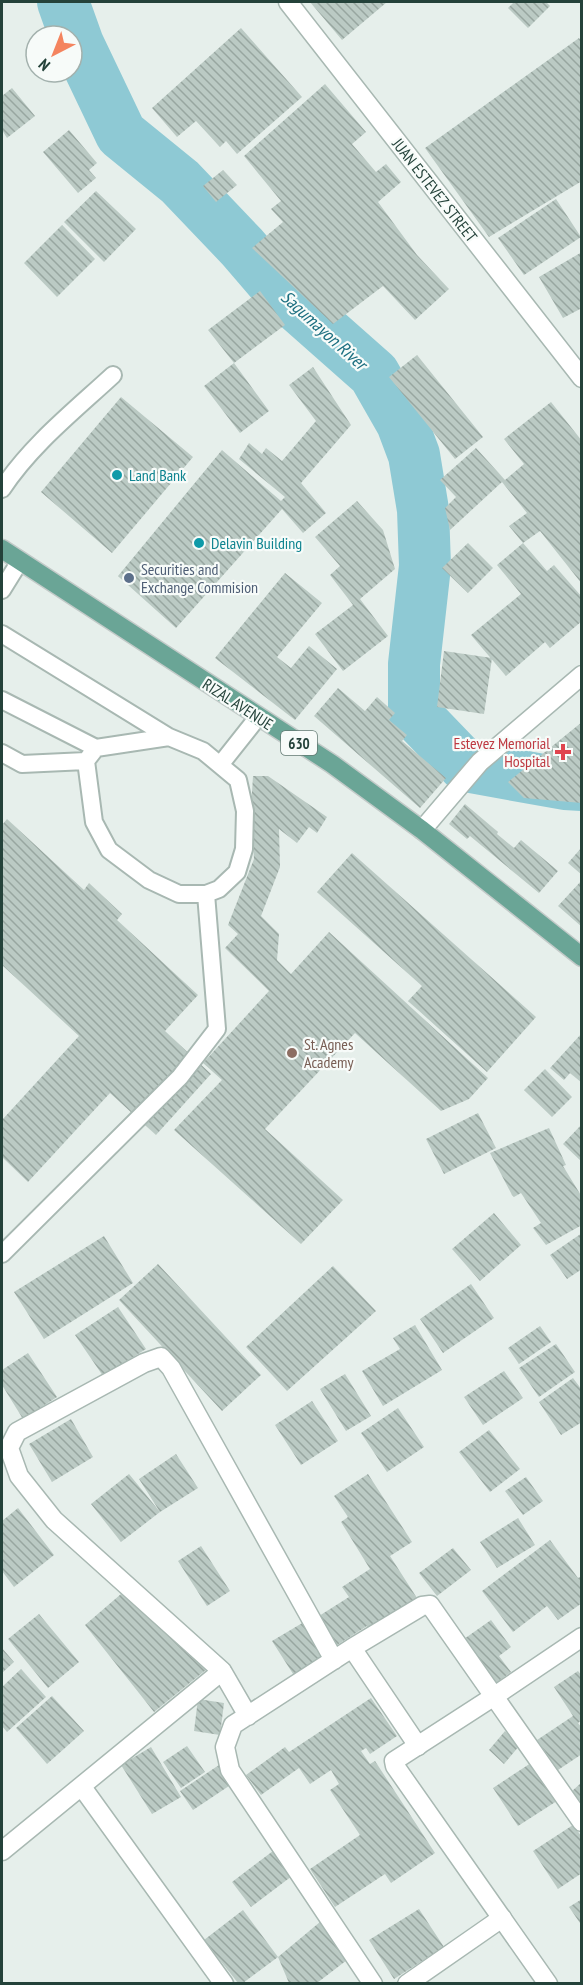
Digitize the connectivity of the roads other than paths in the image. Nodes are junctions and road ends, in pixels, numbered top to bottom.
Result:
1 (288, 2) edge
2 (113, 375) dead end
3 (582, 378) edge
4 (2, 489) edge
5 (2, 549) edge
6 (20, 561) junction
7 (2, 590) edge
8 (2, 634) edge
9 (582, 675) edge
10 (2, 700) edge
11 (258, 717) junction
12 (169, 737) junction
13 (2, 753) edge
14 (91, 754) junction
15 (220, 765) junction
16 (422, 830) junction
17 (206, 894) junction
18 (582, 957) edge
19 (2, 1254) edge
20 (582, 1637) edge
21 (352, 1648) junction
22 (333, 1660) junction
23 (222, 1671) junction
24 (493, 1697) junction
25 (248, 1716) junction
26 (418, 1746) junction
27 (82, 1787) junction
28 (582, 1822) edge
29 (2, 1851) edge
30 (502, 1918) junction
31 (224, 1983) edge
32 (373, 1983) edge
33 (407, 1983) edge
34 (548, 1983) edge

1 - 3 street, JUAN ESTEVEZ STREET
2 - 4 lane
5 - 6 main road, RIZAL AVENUE / 630
6 - 7 lane
6 - 11 main road, RIZAL AVENUE / 630
8 - 12 lane
9 - 16 street
10 - 14 lane
11 - 15 lane
11 - 16 main road, RIZAL AVENUE / 630
12 - 14 lane
12 - 15 lane
13 - 14 lane
14 - 17 lane
15 - 17 lane
16 - 18 main road, RIZAL AVENUE / 630
17 - 19 lane
20 - 24 street
21 - 22 street
21 - 24 street
21 - 26 street
22 - 23 street
22 - 25 street
23 - 25 street
23 - 27 street
24 - 26 street
24 - 28 street
25 - 32 street
26 - 30 street
27 - 29 street
27 - 31 street
30 - 33 street
30 - 34 street

